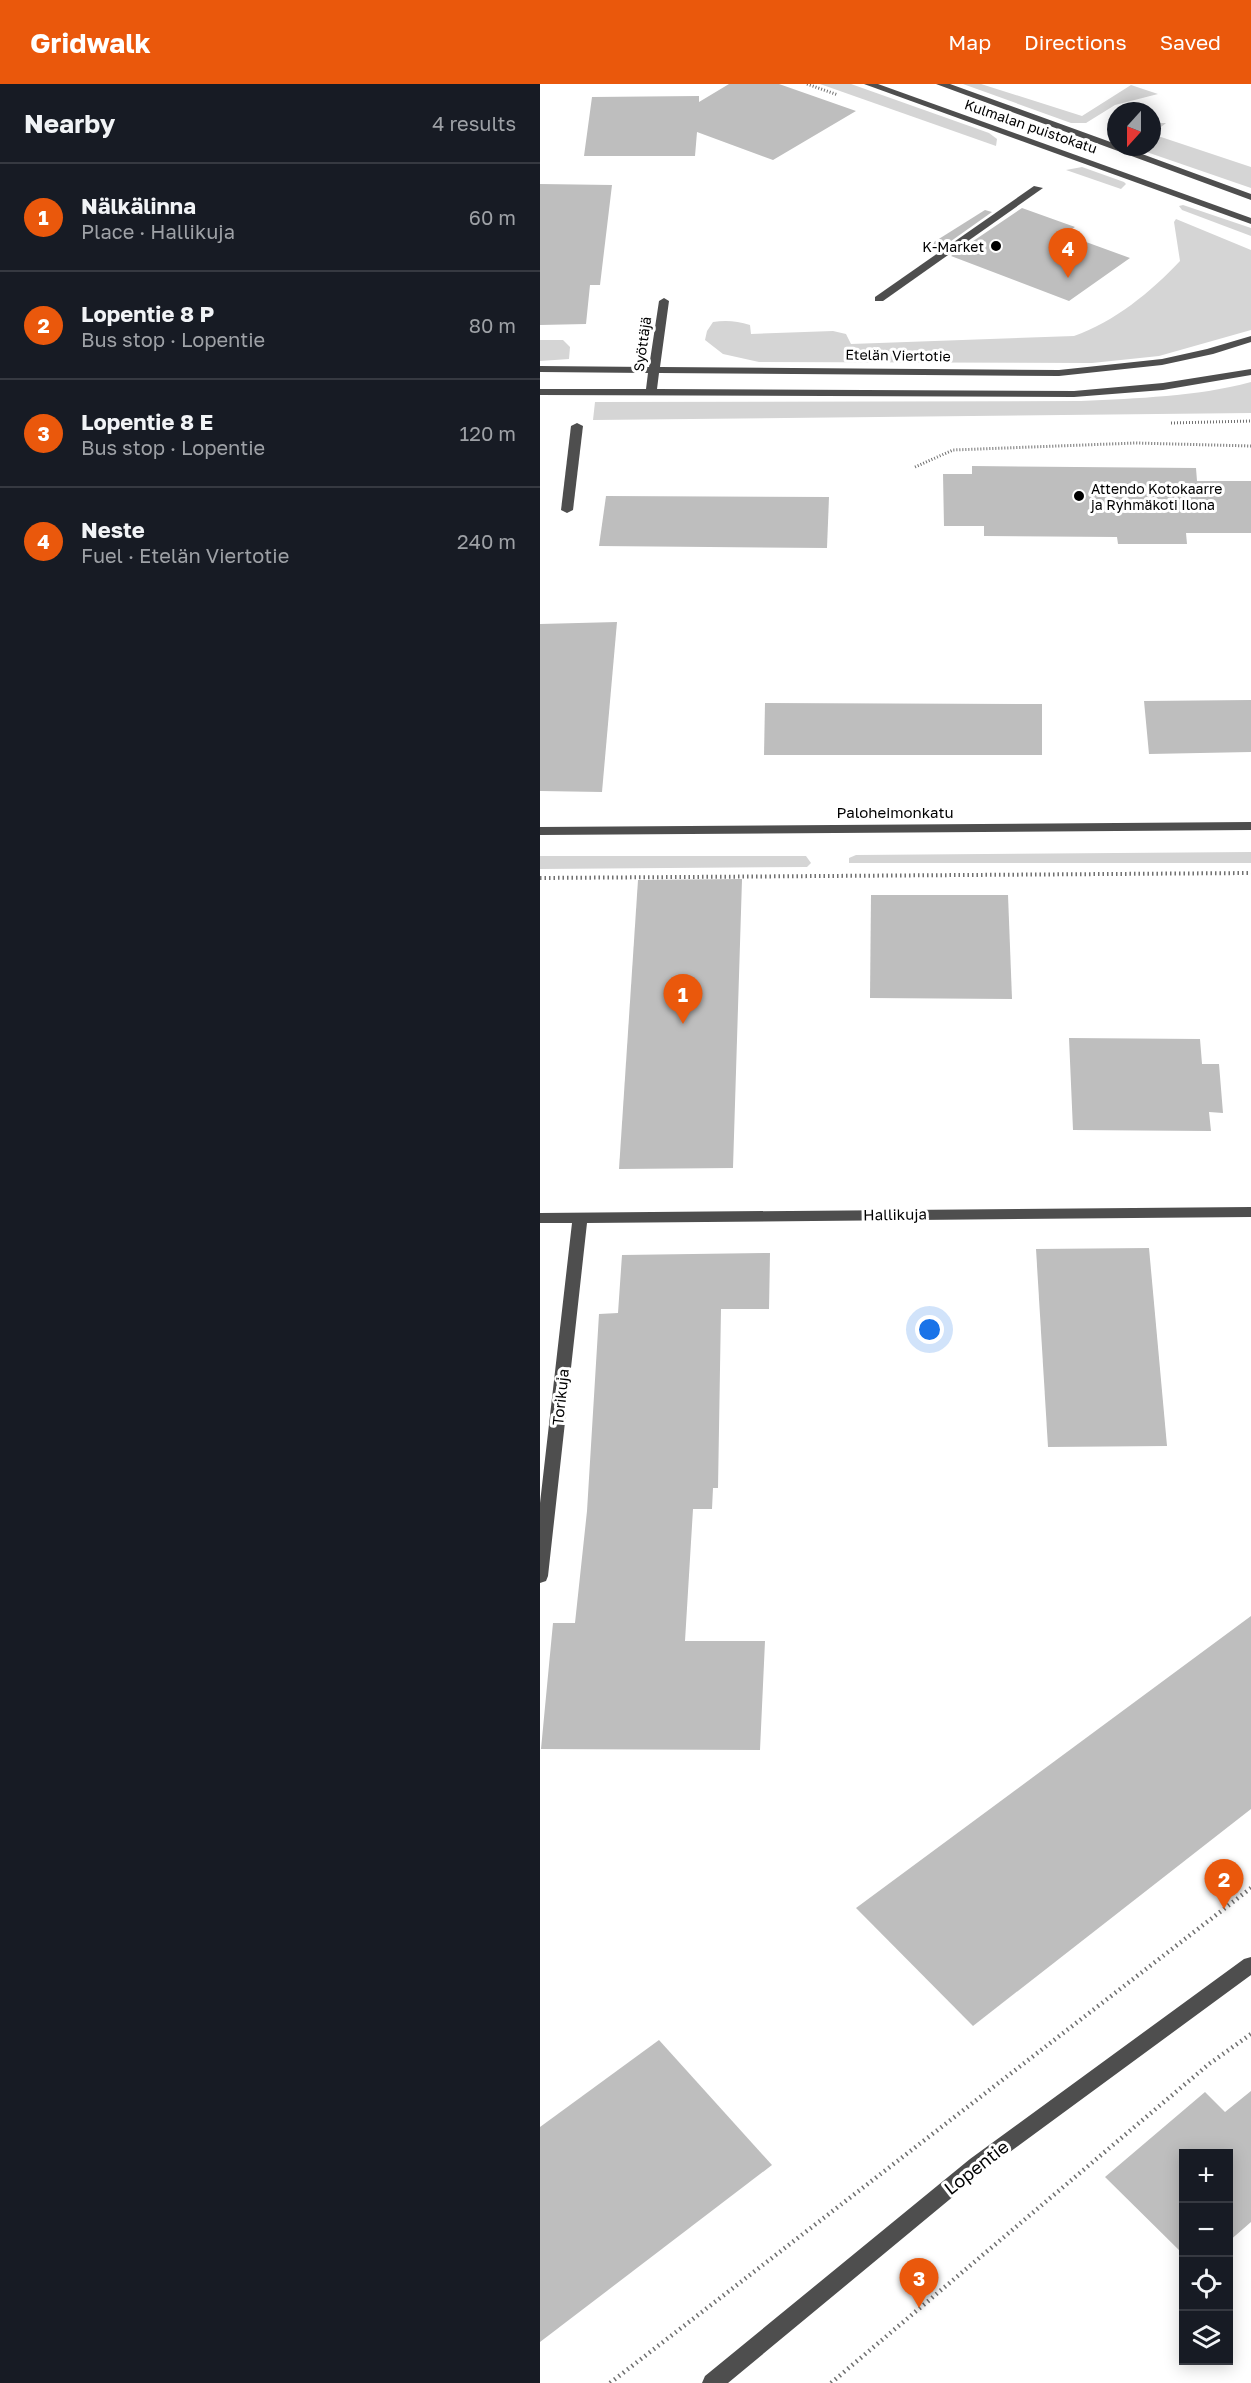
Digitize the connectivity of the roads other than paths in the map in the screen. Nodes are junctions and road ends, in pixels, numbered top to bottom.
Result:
1 (869, 84) edge
2 (941, 84) edge
3 (1038, 188) dead end
4 (1251, 197) edge
5 (1251, 221) edge
6 (879, 299) dead end
7 (664, 301) dead end
8 (1251, 339) edge
9 (654, 368) junction
10 (540, 369) edge
11 (1251, 372) edge
12 (540, 392) edge
13 (651, 392) junction
14 (577, 426) dead end
15 (567, 510) dead end
16 (1251, 826) edge
17 (540, 831) edge
18 (1251, 1212) edge
19 (540, 1218) edge
20 (580, 1218) junction
21 (540, 1576) edge
22 (1251, 1965) edge
23 (712, 2383) edge

1 - 5 street, Kulmalan puistokatu
2 - 4 street, Kulmalan puistokatu
3 - 6 street
7 - 9 street, Syöttäjä
8 - 9 street, Etelän Viertotie
9 - 10 street, Etelän Viertotie
9 - 13 street, Syöttäjä
11 - 13 street
12 - 13 street
14 - 15 street
16 - 17 street, Paloheimonkatu
18 - 20 street, Hallikuja
19 - 20 street, Hallikuja
20 - 21 street, Torikuja
22 - 23 street, Lopentie

